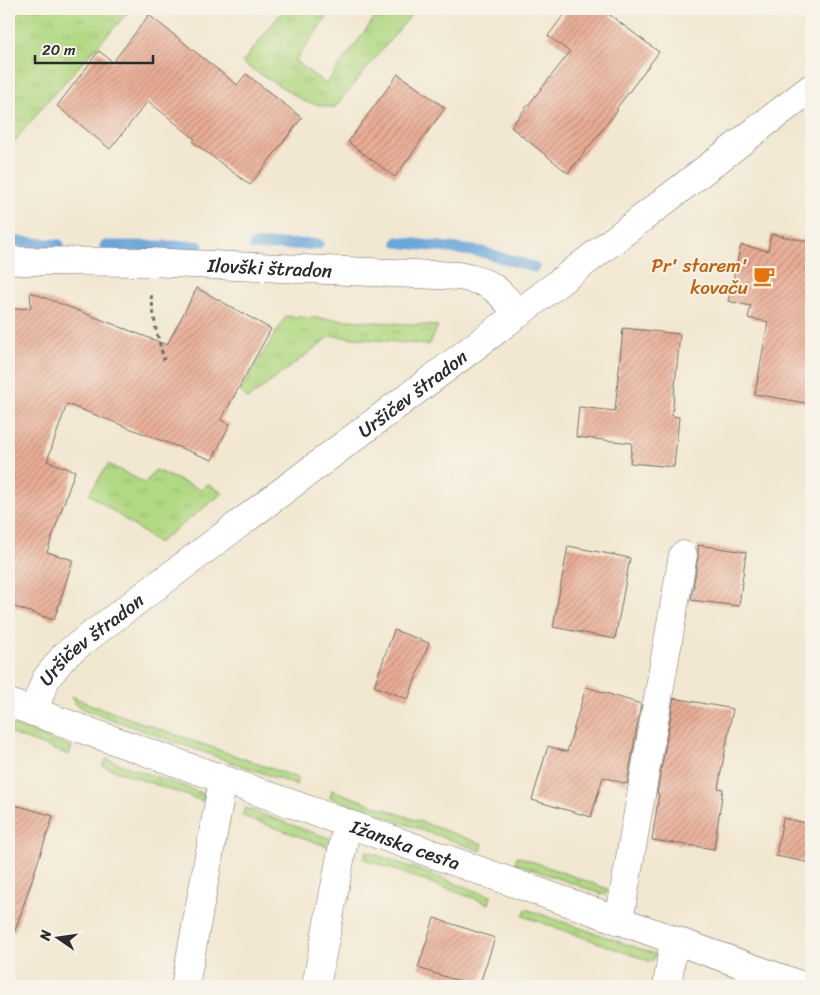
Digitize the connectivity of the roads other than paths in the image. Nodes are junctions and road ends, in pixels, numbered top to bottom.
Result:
1 (811, 88) edge
2 (9, 260) edge
3 (518, 314) junction
4 (682, 555) dead end
5 (21, 708) edge
6 (223, 780) junction
7 (348, 824) junction
8 (619, 921) junction
9 (674, 940) junction
10 (184, 986) edge
11 (316, 986) edge
12 (667, 986) edge
13 (803, 986) edge

1 - 3 street, Uršičev štradon
2 - 3 street, Ilovški štradon
3 - 5 street, Uršičev štradon
4 - 8 street
5 - 6 street, Ižanska cesta
6 - 7 street, Ižanska cesta
6 - 10 street
7 - 8 street, Ižanska cesta
7 - 11 street
8 - 9 street, Ižanska cesta
9 - 12 street
9 - 13 street, Ižanska cesta

